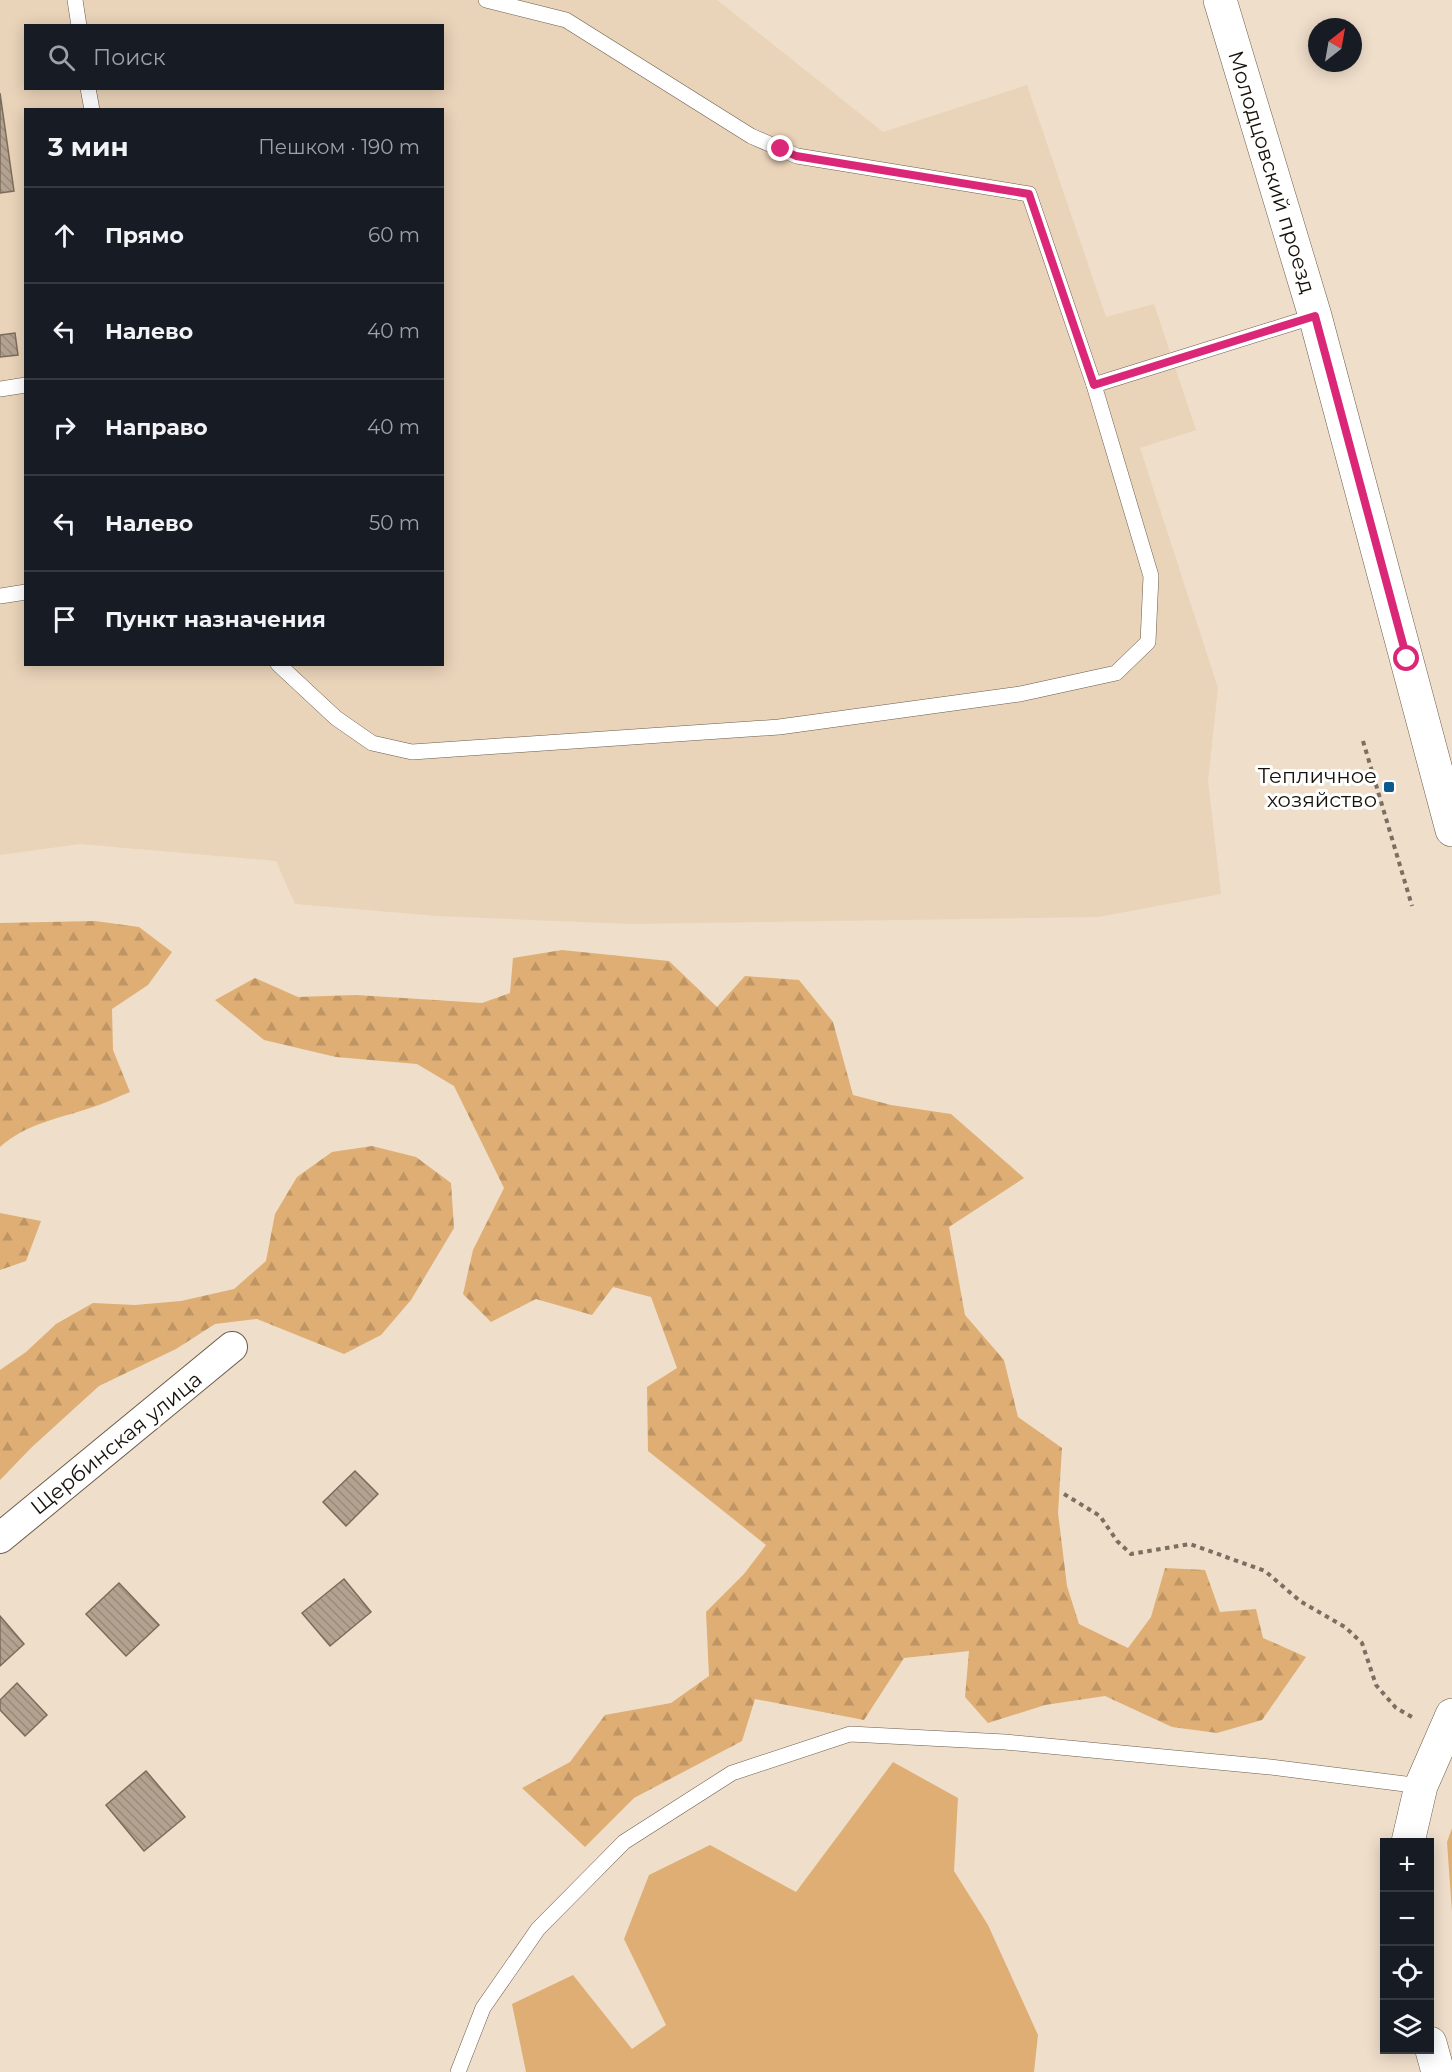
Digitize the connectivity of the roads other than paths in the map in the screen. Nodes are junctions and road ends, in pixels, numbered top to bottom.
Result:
1 (75, 0) edge
2 (486, 0) edge
3 (1220, 0) edge
4 (79, 24) edge
5 (88, 90) edge
6 (92, 108) edge
7 (1315, 316) junction
8 (24, 385) edge
9 (1094, 385) junction
10 (0, 389) edge
11 (24, 592) edge
12 (0, 596) edge
13 (280, 666) edge
14 (1452, 830) edge
15 (232, 1347) dead end
16 (0, 1538) edge
17 (1452, 1715) edge
18 (1422, 1786) junction
19 (1409, 1838) edge
20 (1433, 2054) edge
21 (458, 2072) edge
22 (1438, 2072) edge

1 - 4 lane
2 - 9 lane
3 - 7 street, Молодцовский проезд
5 - 6 lane
7 - 9 lane
7 - 14 street, Молодцовский проезд
8 - 10 lane
9 - 13 lane
11 - 12 lane
15 - 16 street, Щербинская улица
17 - 18 street
18 - 19 street
18 - 21 lane
20 - 22 street

